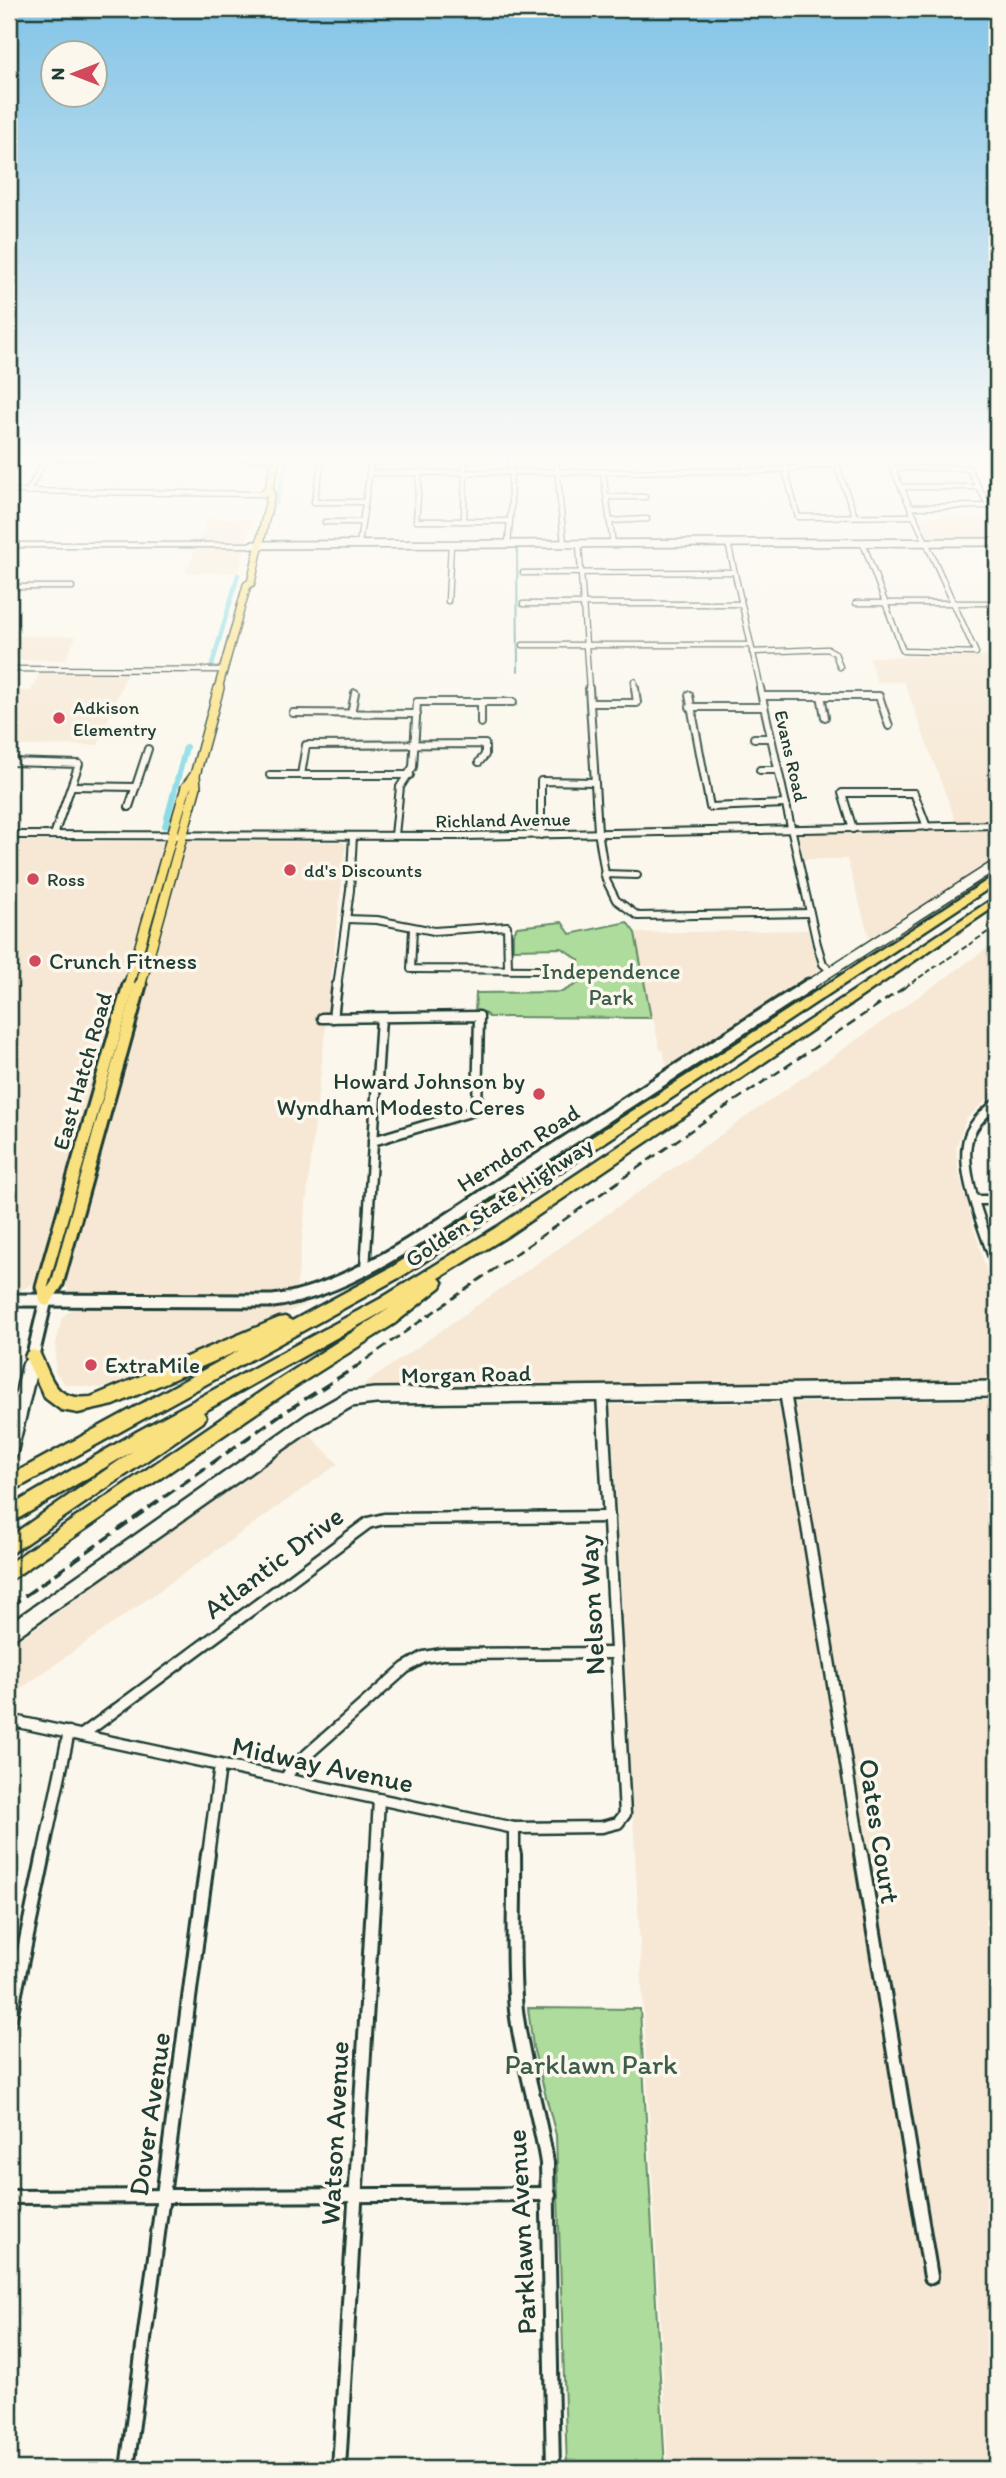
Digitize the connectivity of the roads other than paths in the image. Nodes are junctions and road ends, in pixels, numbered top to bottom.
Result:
1 (248, 572) edge
2 (450, 572) edge
3 (734, 572) joint
4 (874, 572) edge
5 (940, 572) edge
6 (523, 573) dead end
7 (581, 573) junction
8 (9, 587) edge
9 (72, 587) dead end
10 (448, 601) dead end
11 (856, 603) dead end
12 (885, 603) junction
13 (954, 603) junction
14 (997, 603) edge
15 (523, 604) dead end
16 (583, 604) junction
17 (741, 604) junction
18 (523, 645) dead end
19 (587, 645) junction
20 (751, 649) junction
21 (841, 667) dead end
22 (9, 669) edge
23 (224, 670) junction
24 (634, 681) dead end
25 (355, 693) dead end
26 (689, 695) dead end
27 (762, 695) junction
28 (821, 695) junction
29 (481, 702) junction
30 (513, 702) dead end
31 (590, 703) junction
32 (690, 707) junction
33 (764, 707) junction
34 (293, 713) dead end
35 (351, 714) junction
36 (416, 714) junction
37 (825, 717) dead end
38 (481, 723) dead end
39 (889, 726) dead end
40 (754, 738) dead end
41 (771, 738) junction
42 (415, 744) junction
43 (148, 749) dead end
44 (479, 762) dead end
45 (10, 764) edge
46 (760, 770) dead end
47 (778, 770) junction
48 (270, 775) dead end
49 (301, 775) junction
50 (410, 775) junction
51 (595, 782) junction
52 (72, 786) junction
53 (136, 787) junction
54 (786, 804) junction
55 (129, 807) dead end
56 (997, 825) edge
57 (927, 827) junction
58 (853, 829) junction
59 (792, 830) junction
60 (9, 835) edge
61 (54, 835) junction
62 (177, 835) junction
63 (395, 835) junction
64 (541, 835) junction
65 (600, 835) junction
66 (353, 836) junction
67 (997, 863) edge
68 (604, 874) junction
69 (637, 874) dead end
70 (997, 878) edge
71 (997, 900) edge
72 (810, 913) junction
73 (346, 919) junction
74 (413, 929) junction
75 (508, 970) junction
76 (538, 970) dead end
77 (831, 971) junction
78 (322, 1017) dead end
79 (333, 1018) junction
80 (381, 1018) junction
81 (997, 1103) edge
82 (373, 1141) junction
83 (977, 1200) junction
84 (997, 1200) edge
85 (503, 1231) junction
86 (997, 1268) edge
87 (365, 1269) junction
88 (356, 1295) junction
89 (9, 1300) edge
90 (46, 1300) junction
91 (300, 1350) junction
92 (33, 1356) junction
93 (997, 1389) edge
94 (785, 1391) junction
95 (602, 1394) junction
96 (9, 1453) edge
97 (12, 1482) edge
98 (9, 1516) edge
99 (609, 1517) junction
100 (9, 1547) edge
101 (9, 1573) edge
102 (9, 1633) edge
103 (616, 1653) junction
104 (9, 1720) edge
105 (69, 1732) junction
106 (82, 1735) junction
107 (220, 1766) junction
108 (285, 1779) junction
109 (379, 1799) junction
110 (625, 1814) joint
111 (514, 1828) junction
112 (9, 2022) edge
113 (549, 2194) junction
114 (355, 2195) junction
115 (163, 2196) junction
116 (9, 2197) edge
117 (931, 2277) dead end
118 (127, 2469) edge
119 (338, 2469) edge
120 (553, 2469) edge

1 - 23 main road, East Hatch Road
2 - 10 street
3 - 7 street
3 - 17 street, Evans Road
4 - 12 street
5 - 13 street
6 - 7 street
7 - 16 street
8 - 9 street
11 - 12 street
12 - 13 street
12 - 13 street
13 - 14 street
15 - 16 street
16 - 17 street
16 - 19 street
17 - 20 street, Evans Road
18 - 19 street
19 - 20 street
19 - 31 street
20 - 21 street
20 - 27 street, Evans Road
22 - 23 street
23 - 62 main road, East Hatch Road
24 - 31 street
25 - 35 street
26 - 32 street
27 - 28 street
27 - 33 street, Evans Road
28 - 37 street
28 - 39 street
29 - 30 street
29 - 36 street
29 - 38 street
31 - 51 street
32 - 33 street
32 - 54 street
33 - 41 street, Evans Road
34 - 35 street
35 - 36 street
36 - 42 street
40 - 41 street
41 - 47 street, Evans Road
42 - 44 street
42 - 49 street
42 - 50 street
43 - 53 street
45 - 52 street
46 - 47 street
47 - 54 street, Evans Road
48 - 49 street
49 - 50 street
50 - 63 street
51 - 64 street
51 - 65 street
52 - 53 street
52 - 61 street
53 - 55 street
54 - 59 street, Evans Road
56 - 57 street, Richland Avenue
57 - 58 street, Richland Avenue
57 - 58 street
58 - 59 street, Richland Avenue
59 - 65 street, Richland Avenue
59 - 72 street, Evans Road
60 - 61 street, Richland Avenue
61 - 62 street, Richland Avenue
62 - 66 street, Richland Avenue
62 - 90 main road, East Hatch Road
63 - 64 street, Richland Avenue
63 - 66 street, Richland Avenue
64 - 65 street, Richland Avenue
65 - 68 street
66 - 73 street
67 - 77 street, Herndon Road
68 - 69 street
68 - 72 street
70 - 88 highway, Golden State Highway
71 - 85 highway, Golden State Highway
72 - 77 street, Evans Road
73 - 74 street
73 - 79 street
74 - 75 street
74 - 75 street
75 - 76 street
77 - 87 street, Herndon Road
78 - 79 street
79 - 80 street
80 - 82 street
80 - 82 street
81 - 83 street
82 - 87 street
83 - 84 street
83 - 86 street
85 - 91 highway, Golden State Highway
85 - 101 highway
87 - 90 street, Herndon Road
88 - 92 highway
88 - 97 highway, Golden State Highway
89 - 90 street, Herndon Road
90 - 92 street, East Hatch Road
91 - 98 highway, Golden State Highway
91 - 100 highway
92 - 96 street, East Hatch Road
93 - 94 street, Morgan Road
94 - 95 street, Morgan Road
94 - 117 street, Oates Court
95 - 99 street, Nelson Way
95 - 102 street, Morgan Road
99 - 103 street, Nelson Way
99 - 106 street, Atlantic Drive
103 - 108 street
103 - 110 street, Nelson Way
104 - 105 street, Midway Avenue
105 - 106 street, Midway Avenue
105 - 112 street
106 - 107 street, Midway Avenue
107 - 108 street, Midway Avenue
107 - 115 street, Dover Avenue
108 - 109 street, Midway Avenue
109 - 111 street, Midway Avenue
109 - 114 street, Watson Avenue
110 - 111 street, Midway Avenue
111 - 113 street, Parklawn Avenue
113 - 114 street
113 - 120 street, Parklawn Avenue
114 - 115 street
114 - 119 street, Watson Avenue
115 - 116 street
115 - 118 street, Dover Avenue

